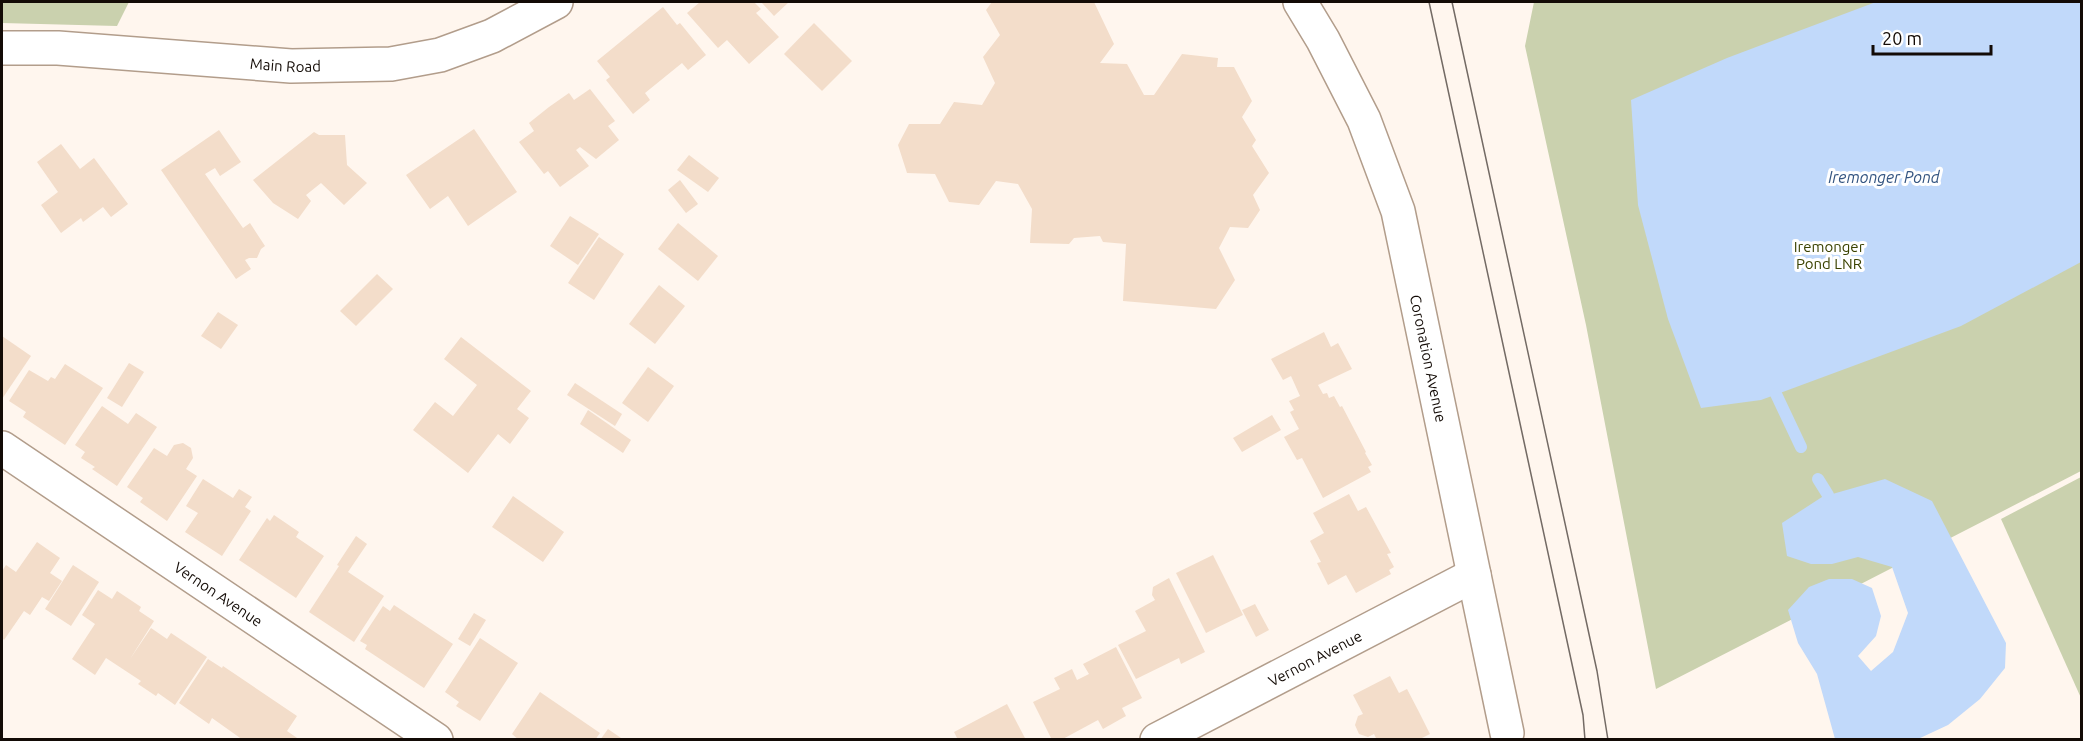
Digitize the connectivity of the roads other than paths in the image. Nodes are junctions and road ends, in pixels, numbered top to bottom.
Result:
1 (556, 2) edge
2 (1300, 2) edge
3 (2, 48) edge
4 (2, 448) edge
5 (1474, 575) junction
6 (1508, 733) dead end
7 (436, 740) edge
8 (1157, 740) edge

1 - 3 street, Main Road
2 - 5 street, Coronation Avenue
4 - 7 street, Vernon Avenue
5 - 6 street, Coronation Avenue
5 - 8 street, Vernon Avenue

